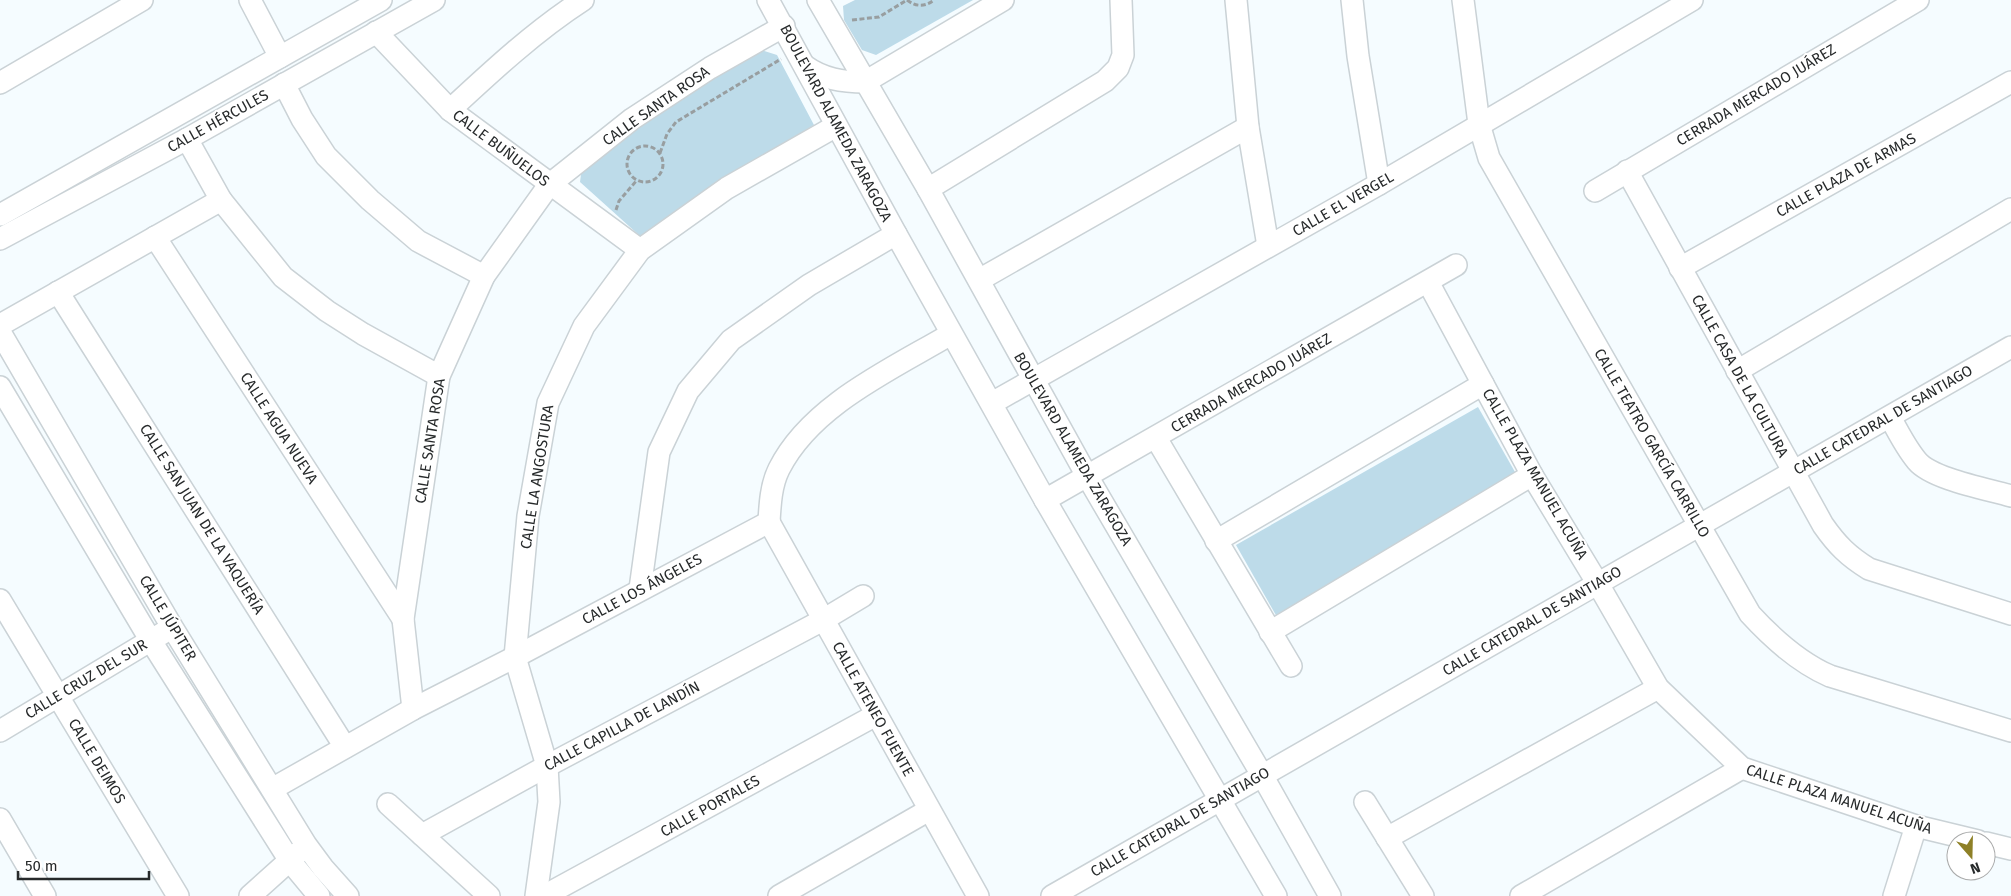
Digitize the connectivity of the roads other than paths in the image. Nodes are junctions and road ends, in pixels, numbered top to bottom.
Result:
1 (142, 0) edge
2 (250, 0) edge
3 (381, 0) edge
4 (434, 0) edge
5 (583, 0) edge
6 (768, 0) edge
7 (1003, 0) edge
8 (1120, 0) edge
9 (1236, 0) edge
10 (1352, 0) edge
11 (1463, 0) edge
12 (1692, 0) edge
13 (1918, 0) edge
14 (824, 6) edge
15 (784, 26) junction
16 (376, 32) junction
17 (280, 57) junction
18 (801, 58) junction
19 (865, 82) junction
20 (2011, 82) edge
21 (0, 83) edge
22 (284, 84) junction
23 (450, 110) junction
24 (1479, 124) junction
25 (836, 126) junction
26 (1248, 127) junction
27 (187, 139) junction
28 (1627, 171) junction
29 (549, 184) junction
30 (1379, 184) junction
31 (928, 189) junction
32 (1595, 191) dead end
33 (221, 200) junction
34 (2011, 209) edge
35 (0, 215) edge
36 (896, 234) junction
37 (155, 237) junction
38 (0, 239) edge
39 (1268, 246) junction
40 (640, 250) junction
41 (1456, 265) dead end
42 (1680, 268) junction
43 (484, 276) junction
44 (979, 280) junction
45 (1428, 282) junction
46 (58, 292) junction
47 (0, 326) edge
48 (0, 332) edge
49 (952, 334) junction
50 (2011, 347) edge
51 (1737, 371) junction
52 (438, 376) junction
53 (1033, 380) junction
54 (1483, 384) junction
55 (0, 387) edge
56 (992, 403) junction
57 (1890, 417) junction
58 (1156, 438) junction
59 (1794, 471) junction
60 (1532, 475) junction
61 (1087, 476) junction
62 (2011, 496) edge
63 (1045, 500) junction
64 (769, 522) junction
65 (1700, 524) junction
66 (1216, 541) junction
67 (1598, 584) junction
68 (640, 589) junction
69 (863, 596) dead end
70 (0, 600) edge
71 (2011, 614) edge
72 (403, 619) junction
73 (823, 620) junction
74 (172, 627) junction
75 (1270, 632) junction
76 (151, 640) junction
77 (516, 657) junction
78 (1291, 666) dead end
79 (1658, 688) junction
80 (58, 697) junction
81 (413, 709) junction
82 (876, 715) junction
83 (0, 731) edge
84 (2011, 731) edge
85 (345, 747) junction
86 (547, 766) junction
87 (1742, 768) junction
88 (1262, 775) junction
89 (272, 790) junction
90 (1221, 798) junction
91 (1365, 802) dead end
92 (388, 804) dead end
93 (929, 810) junction
94 (0, 820) edge
95 (1916, 826) junction
96 (1946, 833) edge
97 (422, 835) junction
98 (1387, 838) junction
99 (306, 845) junction
100 (1996, 845) edge
101 (2011, 849) edge
102 (290, 861) junction
103 (45, 896) edge
104 (178, 896) edge
105 (250, 896) edge
106 (319, 896) edge
107 (348, 896) edge
108 (489, 896) edge
109 (536, 896) edge
110 (544, 896) edge
111 (779, 896) edge
112 (978, 896) edge
113 (1052, 896) edge
114 (1276, 896) edge
115 (1330, 896) edge
116 (1423, 896) edge
117 (1521, 896) edge
118 (1894, 896) edge

1 - 21 street
2 - 17 street
3 - 17 street, CALLE HÉRCULES
4 - 16 street, CALLE HÉRCULES
5 - 23 street
6 - 15 street, BOULEVARD ALAMEDA ZARAGOZA
7 - 19 street
8 - 31 street
9 - 26 street
10 - 30 street
11 - 24 street, CALLE TEATRO GARCÍA CARRILLO
12 - 24 street, CALLE EL VERGEL
13 - 28 street, CERRADA MERCADO JUÁREZ
14 - 19 street, BOULEVARD ALAMEDA ZARAGOZA
15 - 18 street, BOULEVARD ALAMEDA ZARAGOZA
15 - 29 street, CALLE SANTA ROSA
16 - 22 street, CALLE HÉRCULES
16 - 23 street, CALLE BUÑUELOS
17 - 35 street, CALLE HÉRCULES
18 - 19 street
18 - 25 street, BOULEVARD ALAMEDA ZARAGOZA
19 - 31 street, BOULEVARD ALAMEDA ZARAGOZA
20 - 42 street, CALLE PLAZA DE ARMAS
22 - 27 street, CALLE HÉRCULES
22 - 43 street
23 - 29 street, CALLE BUÑUELOS
24 - 30 street, CALLE EL VERGEL
24 - 65 street, CALLE TEATRO GARCÍA CARRILLO
25 - 36 street, BOULEVARD ALAMEDA ZARAGOZA
25 - 40 street, CALLE LA ANGOSTURA
26 - 39 street
26 - 44 street
27 - 33 street
27 - 38 street, CALLE HÉRCULES
28 - 32 street, CERRADA MERCADO JUÁREZ
28 - 42 street, CALLE CASA DE LA CULTURA
29 - 40 street, CALLE BUÑUELOS
29 - 43 street, CALLE SANTA ROSA
30 - 39 street, CALLE EL VERGEL
31 - 44 street, BOULEVARD ALAMEDA ZARAGOZA
33 - 37 street
33 - 52 street
34 - 51 street
36 - 49 street, BOULEVARD ALAMEDA ZARAGOZA
36 - 68 street
37 - 46 street
37 - 72 street, CALLE AGUA NUEVA
39 - 53 street, CALLE EL VERGEL
40 - 77 street, CALLE LA ANGOSTURA
41 - 45 street, CERRADA MERCADO JUÁREZ
42 - 51 street, CALLE CASA DE LA CULTURA
43 - 52 street, CALLE SANTA ROSA
44 - 53 street, BOULEVARD ALAMEDA ZARAGOZA
45 - 54 street, CALLE PLAZA MANUEL ACUÑA
45 - 58 street, CERRADA MERCADO JUÁREZ
46 - 47 street
46 - 85 street, CALLE SAN JUAN DE LA VAQUERÍA
48 - 74 street, CALLE JÚPITER
49 - 56 street, BOULEVARD ALAMEDA ZARAGOZA
49 - 64 street
50 - 57 street, CALLE CATEDRAL DE SANTIAGO
51 - 59 street, CALLE CASA DE LA CULTURA
52 - 72 street, CALLE SANTA ROSA
53 - 56 street, CALLE EL VERGEL
53 - 61 street, BOULEVARD ALAMEDA ZARAGOZA
54 - 60 street, CALLE PLAZA MANUEL ACUÑA
54 - 66 street
55 - 76 street, CALLE JÚPITER
56 - 63 street, BOULEVARD ALAMEDA ZARAGOZA
57 - 59 street, CALLE CATEDRAL DE SANTIAGO
57 - 62 street
58 - 61 street, CERRADA MERCADO JUÁREZ
58 - 66 street
59 - 65 street, CALLE CATEDRAL DE SANTIAGO
59 - 71 street, CALLE CASA DE LA CULTURA
60 - 67 street, CALLE PLAZA MANUEL ACUÑA
60 - 75 street
61 - 63 street, CERRADA MERCADO JUÁREZ
61 - 88 street, BOULEVARD ALAMEDA ZARAGOZA
63 - 90 street, BOULEVARD ALAMEDA ZARAGOZA
64 - 68 street, CALLE LOS ÁNGELES
64 - 73 street, CALLE ATENEO FUENTE
65 - 67 street, CALLE CATEDRAL DE SANTIAGO
65 - 84 street, CALLE TEATRO GARCÍA CARRILLO
66 - 75 street
67 - 79 street, CALLE PLAZA MANUEL ACUÑA
67 - 88 street, CALLE CATEDRAL DE SANTIAGO
68 - 77 street, CALLE LOS ÁNGELES
69 - 73 street, CALLE CAPILLA DE LANDÍN
70 - 80 street, CALLE DEIMOS
72 - 81 street, CALLE SANTA ROSA
73 - 82 street, CALLE ATENEO FUENTE
73 - 86 street, CALLE CAPILLA DE LANDÍN
74 - 76 street, CALLE CRUZ DEL SUR
74 - 89 street, CALLE JÚPITER
75 - 78 street
76 - 80 street, CALLE CRUZ DEL SUR
76 - 102 street, CALLE JÚPITER
77 - 81 street, CALLE LOS ÁNGELES
77 - 86 street, CALLE LA ANGOSTURA
79 - 87 street, CALLE PLAZA MANUEL ACUÑA
79 - 98 street
80 - 83 street, CALLE CRUZ DEL SUR
80 - 104 street, CALLE DEIMOS
81 - 85 street, CALLE LOS ÁNGELES
82 - 93 street, CALLE ATENEO FUENTE
82 - 110 street, CALLE PORTALES
85 - 89 street, CALLE LOS ÁNGELES
86 - 97 street, CALLE CAPILLA DE LANDÍN
86 - 109 street, CALLE LA ANGOSTURA
87 - 95 street, CALLE PLAZA MANUEL ACUÑA
87 - 117 street
88 - 90 street, CALLE CATEDRAL DE SANTIAGO
88 - 115 street, BOULEVARD ALAMEDA ZARAGOZA
89 - 99 street, CALLE JÚPITER
90 - 113 street, CALLE CATEDRAL DE SANTIAGO
90 - 114 street, BOULEVARD ALAMEDA ZARAGOZA
91 - 98 street
92 - 97 street
93 - 111 street
93 - 112 street, CALLE ATENEO FUENTE
94 - 103 street
95 - 96 street, CALLE PLAZA MANUEL ACUÑA
95 - 118 street
97 - 108 street
98 - 116 street
99 - 102 street
99 - 107 street, CALLE JÚPITER
100 - 101 street
102 - 105 street
102 - 106 street, CALLE JÚPITER

